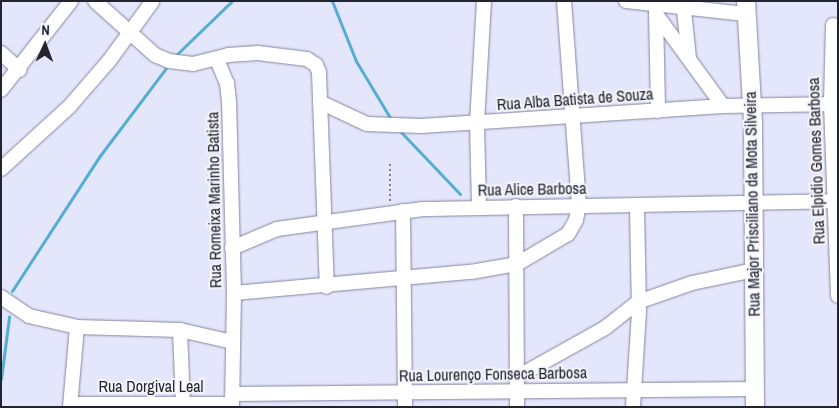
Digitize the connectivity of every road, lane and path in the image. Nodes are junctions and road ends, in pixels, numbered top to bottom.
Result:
1 (72, 1) edge
2 (95, 1) edge
3 (484, 1) edge
4 (564, 1) edge
5 (626, 1) edge
6 (152, 2) edge
7 (683, 4) edge
8 (746, 8) edge
9 (656, 10) junction
10 (833, 25) dead end
11 (130, 33) junction
12 (1, 53) edge
13 (689, 58) junction
14 (217, 60) junction
15 (20, 70) junction
16 (1, 90) edge
17 (320, 102) junction
18 (751, 104) junction
19 (834, 104) edge
20 (722, 106) junction
21 (658, 111) junction
22 (571, 118) junction
23 (477, 123) junction
24 (390, 161) dead end
25 (1, 169) edge
26 (836, 201) edge
27 (752, 204) junction
28 (579, 205) junction
29 (637, 205) junction
30 (516, 206) junction
31 (479, 207) junction
32 (397, 212) junction
33 (326, 222) junction
34 (232, 248) junction
35 (517, 264) junction
36 (754, 270) junction
37 (404, 280) junction
38 (327, 287) junction
39 (234, 293) junction
40 (838, 296) edge
41 (1, 297) edge
42 (638, 302) junction
43 (77, 327) junction
44 (180, 330) junction
45 (233, 342) junction
46 (517, 377) junction
47 (635, 390) junction
48 (517, 392) junction
49 (755, 398) edge
50 (406, 400) edge
51 (232, 402) edge
52 (184, 404) junction
53 (71, 405) edge
54 (149, 405) edge
55 (517, 407) edge
56 (633, 407) edge

1 - 15 street
2 - 11 street
3 - 23 street
4 - 22 street
5 - 9 street
6 - 11 street
7 - 8 street
7 - 9 street
7 - 13 street
8 - 18 main road, Rua Major Prisciliano da Mota Silveira
9 - 13 street, Rua Major Prisciliano da Mota Silveira
9 - 21 street
10 - 19 street, Rua Elpidio Gomes Barbosa
11 - 14 street
11 - 25 street
12 - 15 street
13 - 20 street, Rua Major Prisciliano da Mota Silveira
14 - 17 street
14 - 34 street, Rua Romeixa Marinho Batista
15 - 16 street
17 - 23 street, Rua Alba Batista de Souza
17 - 33 street
18 - 19 street, Rua Alba Batista de Souza
18 - 20 street, Rua Alba Batista de Souza
18 - 27 main road, Rua Major Prisciliano da Mota Silveira
19 - 26 street, Rua Elpidio Gomes Barbosa
20 - 21 street, Rua Alba Batista de Souza
21 - 22 street, Rua Alba Batista de Souza
22 - 23 street, Rua Alba Batista de Souza
22 - 28 street
23 - 31 street
24 - 32 path
26 - 27 street, Rua Alice Barbosa
26 - 40 street, Rua Elpidio Gomes Barbosa
27 - 29 street, Rua Alice Barbosa
27 - 36 main road, Rua Major Prisciliano da Mota Silveira
28 - 29 street, Rua Alice Barbosa
28 - 30 street, Rua Alice Barbosa
28 - 35 street
29 - 42 street
30 - 31 street, Rua Alice Barbosa
30 - 35 street
31 - 32 street, Rua Alice Barbosa
32 - 33 street, Rua Alice Barbosa
32 - 37 street
33 - 34 street, Rua Alice Barbosa
33 - 38 street
34 - 39 street, Rua Romeixa Marinho Batista
35 - 37 street
35 - 46 street
36 - 42 street
36 - 49 main road, Rua Major Prisciliano da Mota Silveira
37 - 38 street
37 - 50 street
38 - 39 street
39 - 45 street, Rua Romeixa Marinho Batista
41 - 43 street
42 - 46 street
42 - 47 street
43 - 44 street
43 - 53 street
44 - 45 street
44 - 52 street
45 - 51 street, Rua Romeixa Marinho Batista
46 - 48 street
47 - 48 street, Rua Lourenço Fonseca Barbosa
47 - 49 street, Rua Lourenço Fonseca Barbosa
47 - 56 street
48 - 50 street, Rua Lourenço Fonseca Barbosa
48 - 55 street
50 - 51 street, Rua Lourenço Fonseca Barbosa
51 - 52 street, Rua Dorgival Leal
52 - 54 street, Rua Dorgival Leal
53 - 54 street, Rua Dorgival Leal

